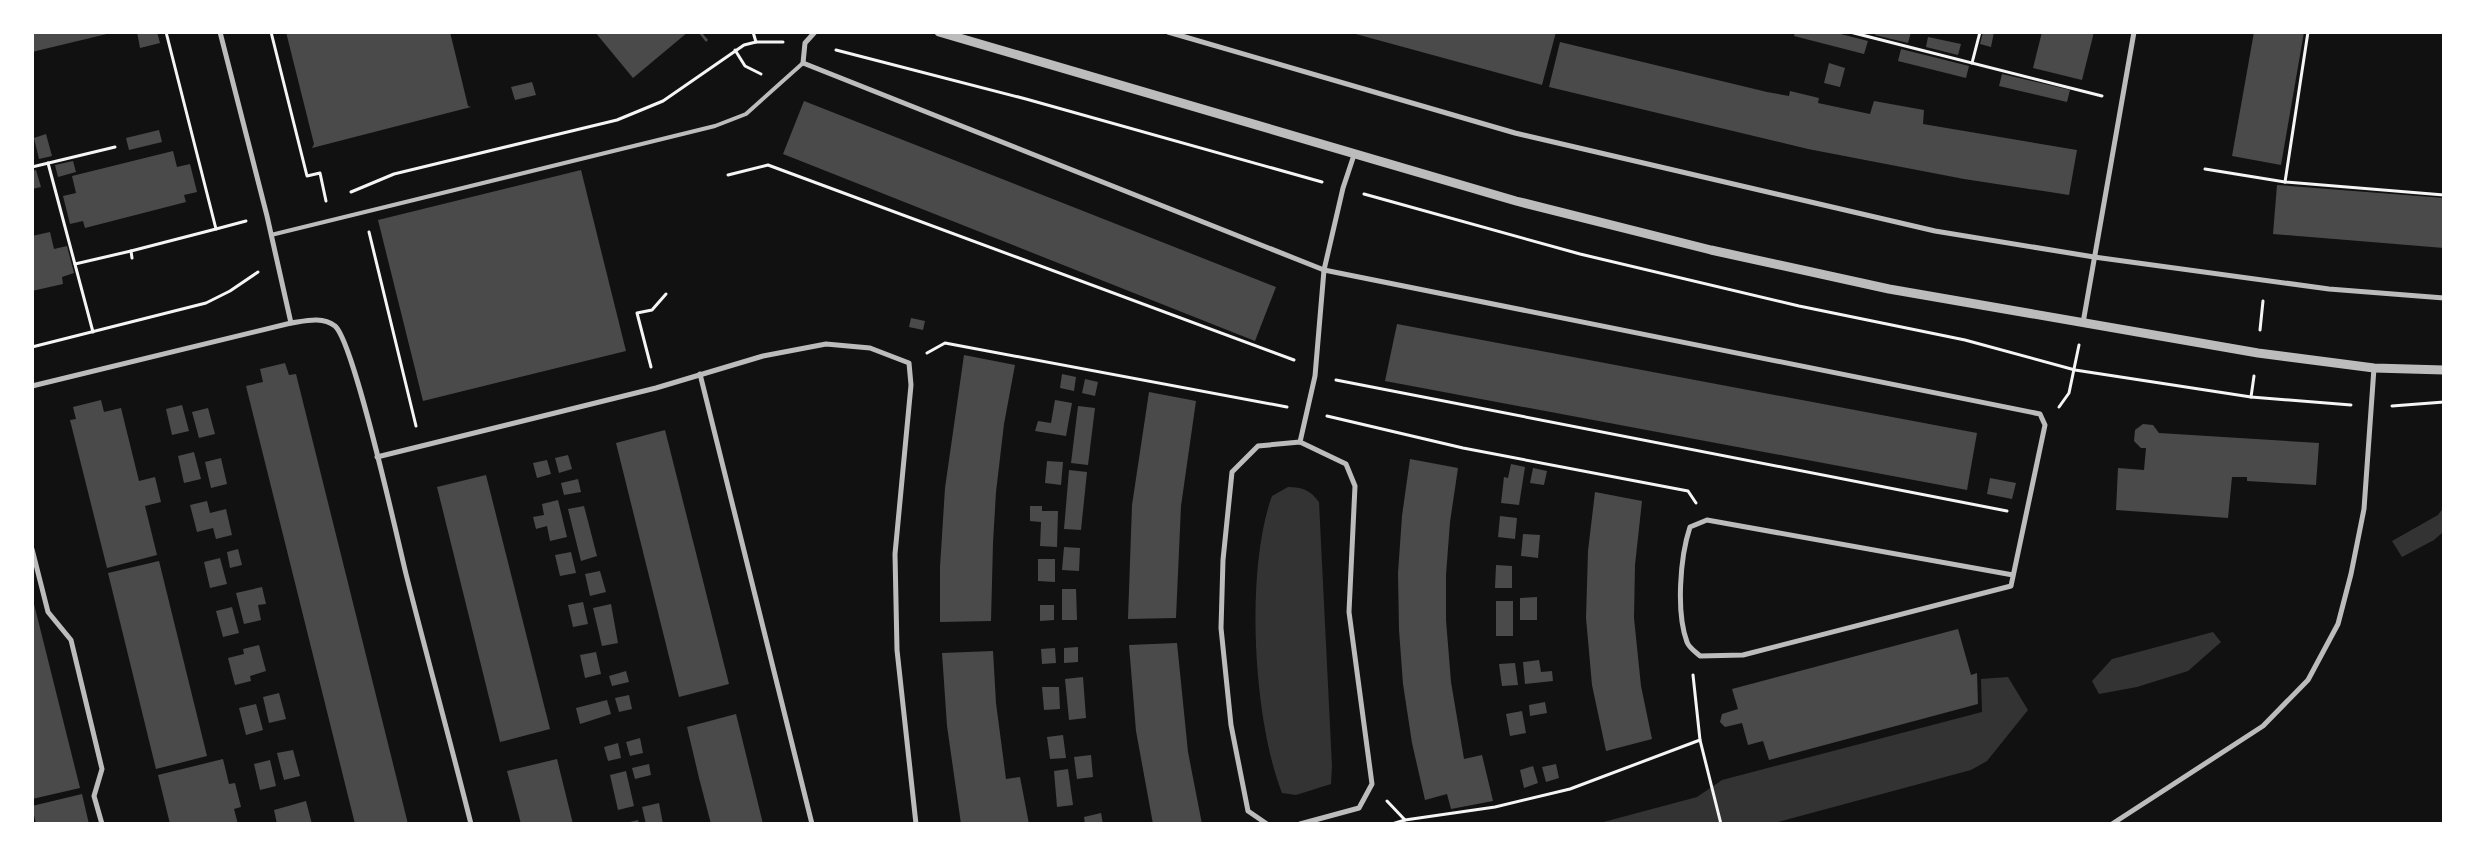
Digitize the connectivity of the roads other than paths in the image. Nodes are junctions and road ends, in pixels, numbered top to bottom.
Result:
1 (220, 32) edge
2 (814, 32) edge
3 (939, 32) edge
4 (960, 32) edge
5 (1168, 32) edge
6 (2134, 32) edge
7 (970, 40) junction
8 (803, 63) junction
9 (1354, 154) junction
10 (271, 235) junction
11 (2094, 257) junction
12 (1324, 270) junction
13 (2444, 298) edge
14 (291, 323) junction
15 (2083, 323) junction
16 (2374, 368) junction
17 (2441, 370) edge
18 (700, 374) junction
19 (32, 386) edge
20 (1300, 442) junction
21 (377, 457) junction
22 (32, 549) edge
23 (2013, 575) junction
24 (102, 824) edge
25 (471, 824) edge
26 (812, 824) edge
27 (916, 824) edge
28 (1267, 824) edge
29 (1300, 824) edge
30 (2112, 824) edge

1 - 10 street
2 - 8 street
3 - 7 street
4 - 7 street
5 - 11 street
6 - 11 street
7 - 9 street
8 - 10 lane
8 - 12 street
9 - 12 street
9 - 15 street
10 - 14 street
11 - 13 street
11 - 15 street
12 - 20 street
12 - 23 street
14 - 19 street
14 - 21 street
15 - 16 street
16 - 17 street
16 - 30 street
18 - 21 street
18 - 26 street
18 - 27 street
20 - 28 street
20 - 29 street
21 - 25 street
22 - 24 street
23 - 23 street

